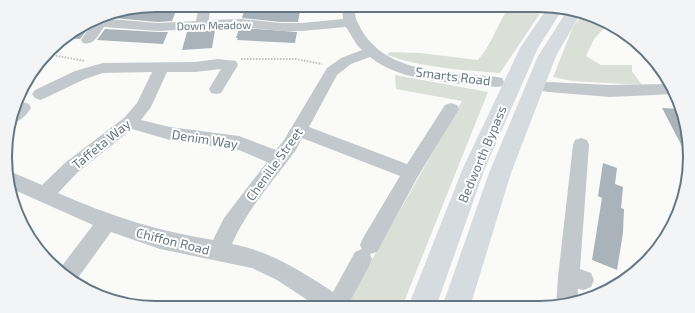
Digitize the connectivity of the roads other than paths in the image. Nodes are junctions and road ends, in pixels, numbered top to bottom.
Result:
1 (204, 12) edge
2 (349, 12) edge
3 (552, 12) edge
4 (572, 16) edge
5 (112, 19) edge
6 (350, 22) junction
7 (100, 24) edge
8 (202, 25) junction
9 (88, 40) dead end
10 (370, 52) junction
11 (85, 61) road end
12 (162, 67) junction
13 (103, 68) junction
14 (497, 82) dead end
15 (548, 87) dead end
16 (216, 89) dead end
17 (666, 89) edge
18 (40, 94) dead end
19 (451, 109) dead end
20 (130, 122) junction
21 (299, 130) junction
22 (581, 145) dead end
23 (279, 159) junction
24 (411, 173) junction
25 (14, 181) edge
26 (44, 194) junction
27 (107, 222) junction
28 (218, 252) junction
29 (69, 271) edge
30 (569, 298) edge
31 (327, 301) edge
32 (339, 301) edge
33 (424, 301) edge
34 (458, 301) edge

1 - 8 street
2 - 6 street, Smarts Road
3 - 33 highway, Bedworth Bypass
4 - 34 highway, Bedworth Bypass
5 - 8 street, Down Meadow
6 - 8 street, Down Meadow
6 - 10 street, Smarts Road
7 - 9 street, Down Meadow
10 - 14 street, Smarts Road
10 - 21 street, Chenille Street
11 - 13 street
12 - 13 street
12 - 16 street
12 - 20 street, Taffeta Way
13 - 18 street
15 - 17 street
19 - 24 street
20 - 23 street, Denim Way
20 - 26 street, Taffeta Way
21 - 23 street, Chenille Street
21 - 24 street
22 - 30 street
23 - 28 street, Chenille Street
24 - 32 street
25 - 26 street, Chiffon Road
26 - 27 street, Chiffon Road
27 - 28 street, Chiffon Road
27 - 29 street
28 - 31 street, Chiffon Road

